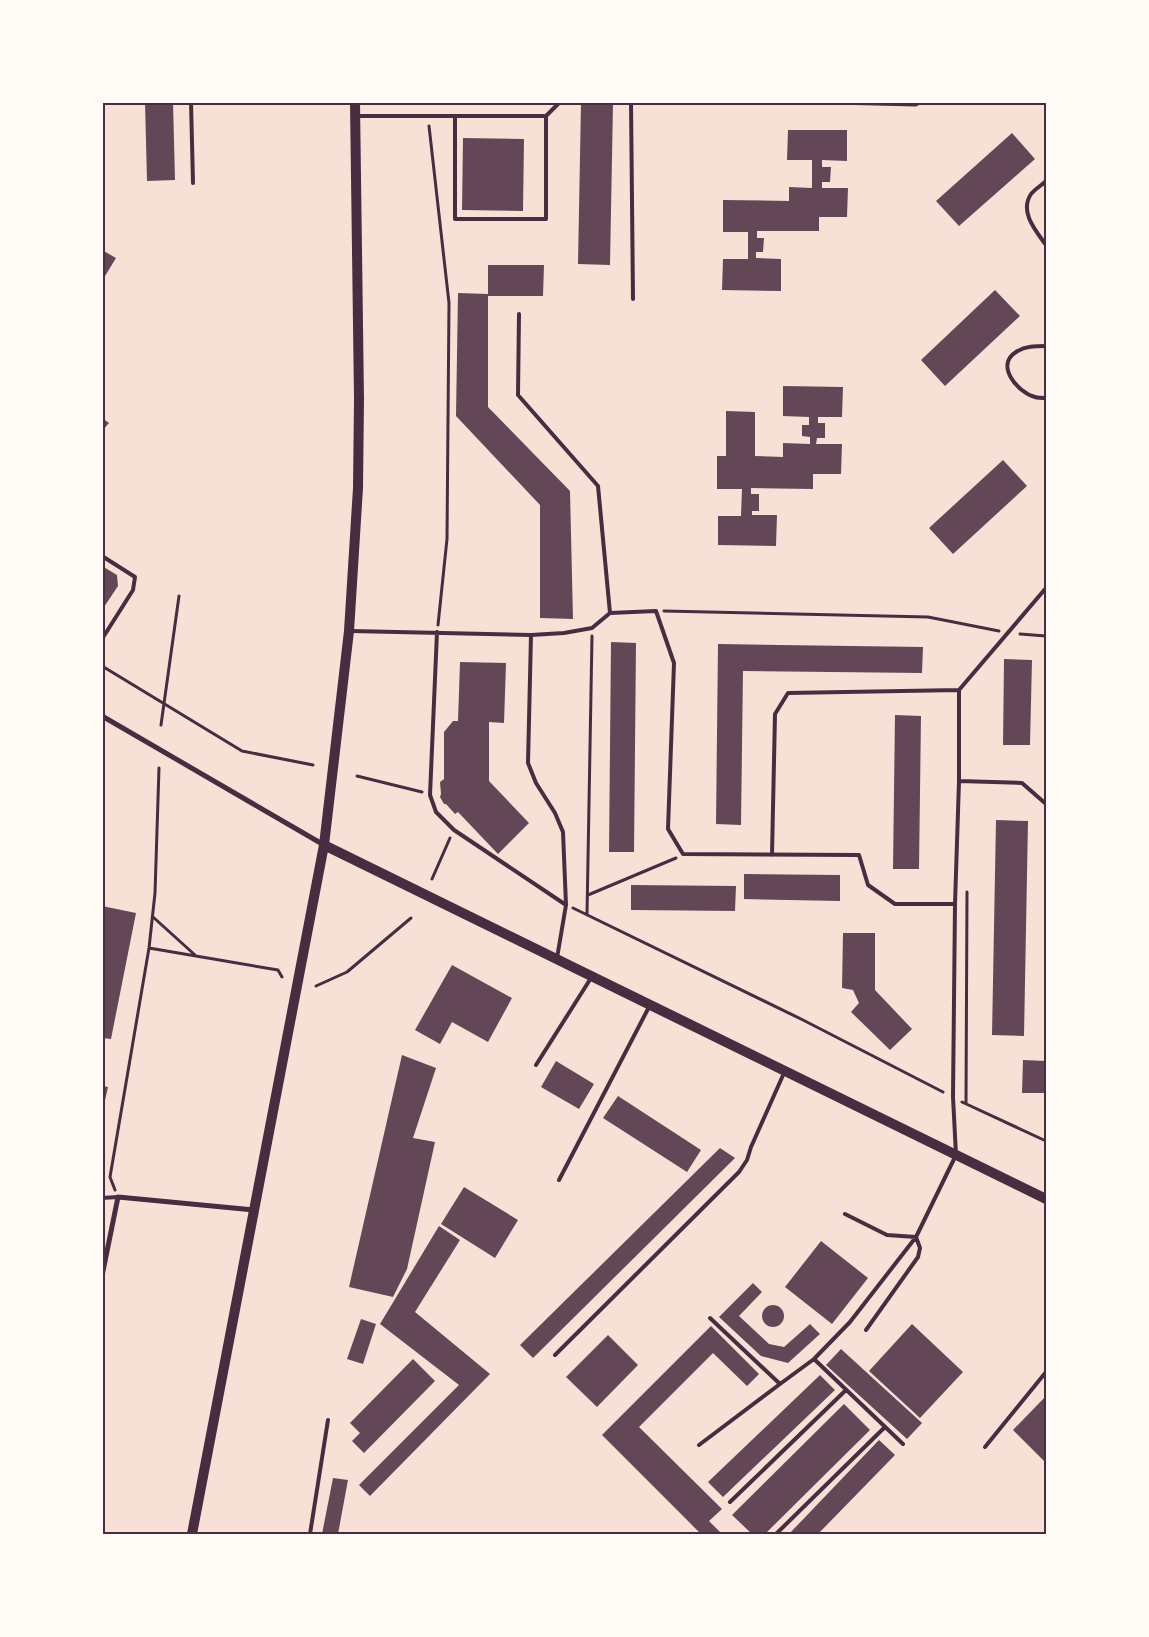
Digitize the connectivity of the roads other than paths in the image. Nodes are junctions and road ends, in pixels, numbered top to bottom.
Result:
1 (191, 102) edge
2 (355, 102) edge
3 (560, 102) edge
4 (631, 102) edge
5 (355, 116) junction
6 (455, 116) junction
7 (546, 116) junction
8 (1046, 181) edge
9 (192, 183) dead end
10 (1046, 245) edge
11 (633, 299) dead end
12 (519, 314) dead end
13 (1046, 346) edge
14 (1046, 398) edge
15 (102, 556) edge
16 (1046, 588) edge
17 (610, 613) junction
18 (349, 631) junction
19 (438, 632) junction
20 (531, 635) junction
21 (102, 639) edge
22 (959, 690) junction
23 (102, 716) edge
24 (959, 781) junction
25 (1046, 804) edge
26 (324, 845) junction
27 (772, 855) junction
28 (566, 904) junction
29 (955, 904) junction
30 (557, 959) junction
31 (592, 976) junction
32 (650, 1005) junction
33 (536, 1065) dead end
34 (785, 1071) junction
35 (956, 1155) junction
36 (558, 1180) dead end
37 (118, 1197) junction
38 (102, 1198) edge
39 (1046, 1199) edge
40 (254, 1210) junction
41 (845, 1214) dead end
42 (916, 1237) junction
43 (103, 1275) edge
44 (710, 1318) dead end
45 (866, 1330) dead end
46 (555, 1355) dead end
47 (814, 1359) junction
48 (1046, 1372) edge
49 (780, 1384) junction
50 (846, 1390) junction
51 (328, 1420) dead end
52 (885, 1427) junction
53 (903, 1444) dead end
54 (699, 1445) dead end
55 (984, 1447) dead end
56 (730, 1502) dead end
57 (192, 1534) edge
58 (310, 1534) edge
59 (776, 1534) edge

1 - 9 lane
2 - 5 main road
3 - 7 lane
4 - 11 lane
5 - 6 lane
5 - 18 main road
6 - 7 lane
6 - 7 lane
8 - 10 lane
12 - 17 lane
13 - 14 lane
15 - 21 lane
16 - 22 lane
17 - 20 lane
17 - 27 lane
18 - 19 lane
18 - 26 main road
19 - 20 lane
19 - 28 lane
20 - 28 lane
22 - 24 lane
22 - 27 lane
23 - 26 street
24 - 25 lane
24 - 29 lane
26 - 30 main road
26 - 40 main road
27 - 29 lane
28 - 30 lane
29 - 35 lane
30 - 31 main road
31 - 32 main road
31 - 33 lane
32 - 34 main road
32 - 36 lane
34 - 35 main road
34 - 46 lane
35 - 39 main road
35 - 42 lane
37 - 38 lane
37 - 40 street
37 - 43 street
40 - 57 main road
41 - 42 lane
42 - 45 lane
42 - 47 lane
44 - 49 lane
47 - 49 lane
47 - 50 lane
48 - 55 lane
49 - 54 lane
50 - 52 lane
50 - 56 lane
51 - 58 lane
52 - 53 lane
52 - 59 lane

